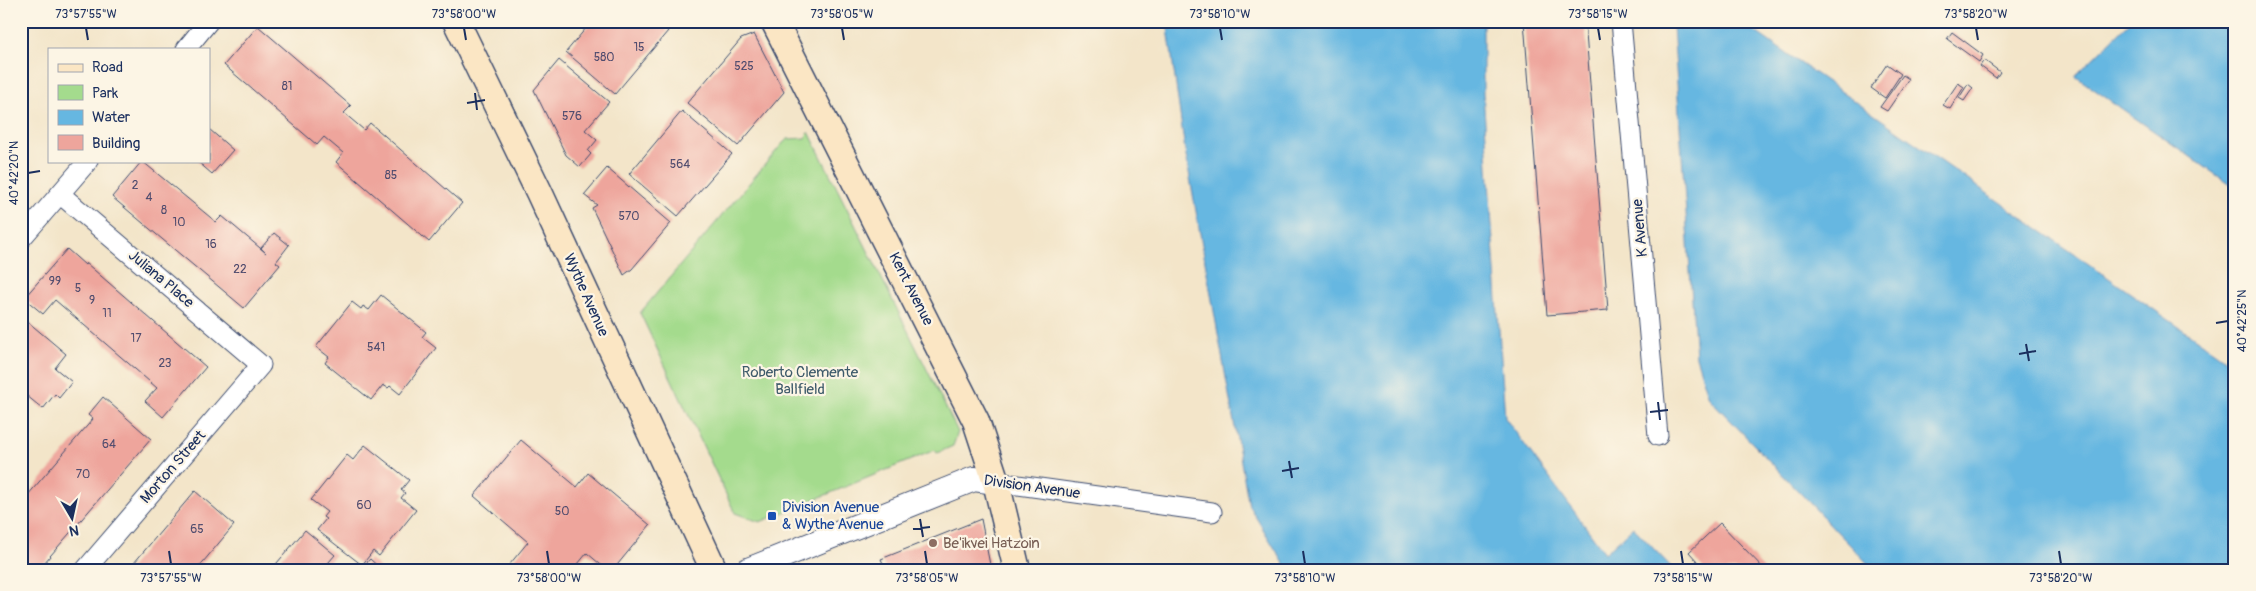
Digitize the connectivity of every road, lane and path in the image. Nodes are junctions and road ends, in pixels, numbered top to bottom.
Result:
1 (209, 21) edge
2 (456, 21) edge
3 (774, 21) edge
4 (1621, 21) edge
5 (187, 48) edge
6 (87, 162) edge
7 (60, 194) junction
8 (21, 239) edge
9 (261, 364) joint
10 (1658, 436) dead end
11 (996, 482) junction
12 (1212, 512) dead end
13 (85, 570) edge
14 (714, 570) edge
15 (748, 570) edge
16 (1016, 570) edge

1 - 5 street
2 - 14 main road, Wythe Avenue
3 - 11 main road, Kent Avenue
4 - 10 street, K Avenue
6 - 7 street
7 - 8 street
7 - 9 street, Juliana Place
9 - 13 street, Morton Street
11 - 12 street, Division Avenue
11 - 15 street, Division Avenue
11 - 16 main road, Kent Avenue

